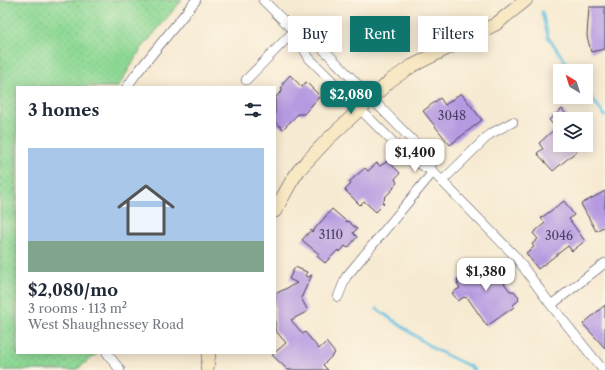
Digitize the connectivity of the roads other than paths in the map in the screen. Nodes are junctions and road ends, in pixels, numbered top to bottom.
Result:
1 (196, 0) edge
2 (263, 0) edge
3 (526, 0) edge
4 (288, 25) edge
5 (288, 37) edge
6 (306, 52) edge
7 (326, 52) edge
8 (336, 63) junction
9 (325, 74) junction
10 (246, 80) dead end
11 (128, 86) edge
12 (371, 98) junction
13 (360, 109) junction
14 (513, 122) dead end
15 (402, 130) junction
16 (391, 140) junction
17 (433, 172) junction
18 (442, 181) junction
19 (276, 209) edge
20 (605, 263) edge
21 (338, 297) dead end
22 (551, 305) junction
23 (108, 354) edge
24 (209, 354) edge
25 (120, 370) edge
26 (207, 370) edge
27 (603, 370) edge

1 - 11 street
2 - 4 street
3 - 12 street
5 - 10 street
6 - 9 street
7 - 8 street
8 - 9 street
8 - 12 street
9 - 13 street
12 - 13 street
12 - 15 street
13 - 16 street
13 - 19 street
14 - 18 street
15 - 16 street
15 - 17 street
16 - 17 street
17 - 18 street
17 - 21 street
18 - 22 street
20 - 22 street
22 - 27 street
23 - 25 street
24 - 26 street

